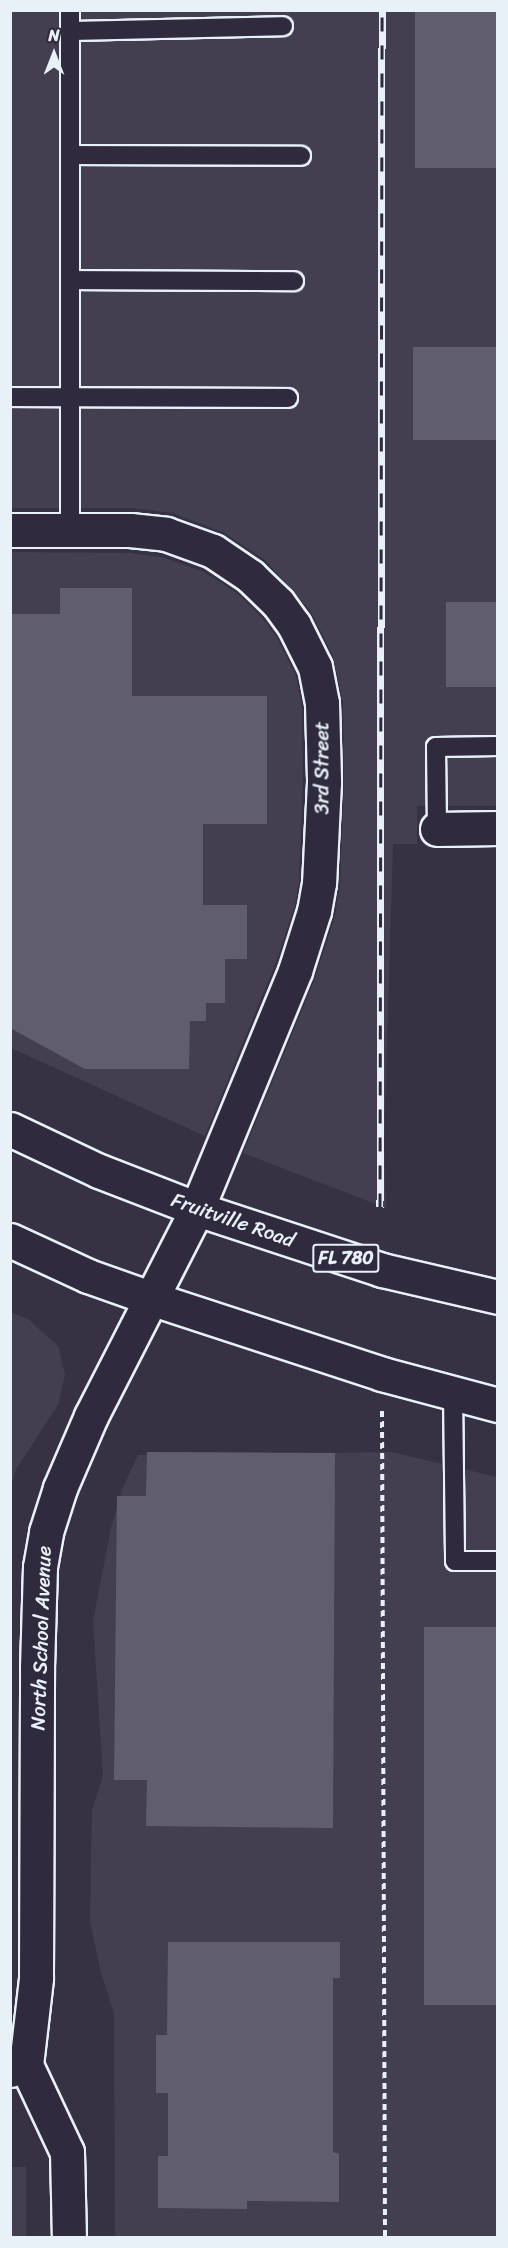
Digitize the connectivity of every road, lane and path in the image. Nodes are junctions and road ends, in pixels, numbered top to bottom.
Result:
1 (70, 10) edge
2 (283, 26) dead end
3 (70, 31) junction
4 (70, 155) junction
5 (301, 156) dead end
6 (70, 280) junction
7 (294, 280) dead end
8 (10, 397) edge
9 (69, 397) junction
10 (288, 398) dead end
11 (10, 530) edge
12 (70, 530) junction
13 (498, 746) edge
14 (498, 828) edge
15 (437, 829) joint
16 (10, 1130) edge
17 (197, 1209) junction
18 (10, 1240) edge
19 (498, 1297) edge
20 (153, 1299) junction
21 (382, 1374) junction
22 (453, 1392) junction
23 (498, 1405) edge
24 (498, 1561) edge
25 (18, 2068) edge
26 (69, 2238) edge
27 (385, 2238) edge

1 - 3 lane
2 - 3 lane
3 - 4 lane
4 - 5 lane
4 - 6 lane
6 - 7 lane
6 - 9 lane
8 - 9 lane
9 - 10 lane
9 - 12 lane
11 - 12 street, 3rd Street
12 - 17 street, 3rd Street
13 - 15 lane
14 - 15 street
16 - 17 street, Fruitville Road / FL 780
17 - 19 street, Fruitville Road / FL 780
17 - 20 street, North School Avenue
18 - 20 street
20 - 21 street
20 - 25 street, North School Avenue
21 - 22 street
21 - 27 path
22 - 23 street
22 - 24 lane
25 - 26 street

